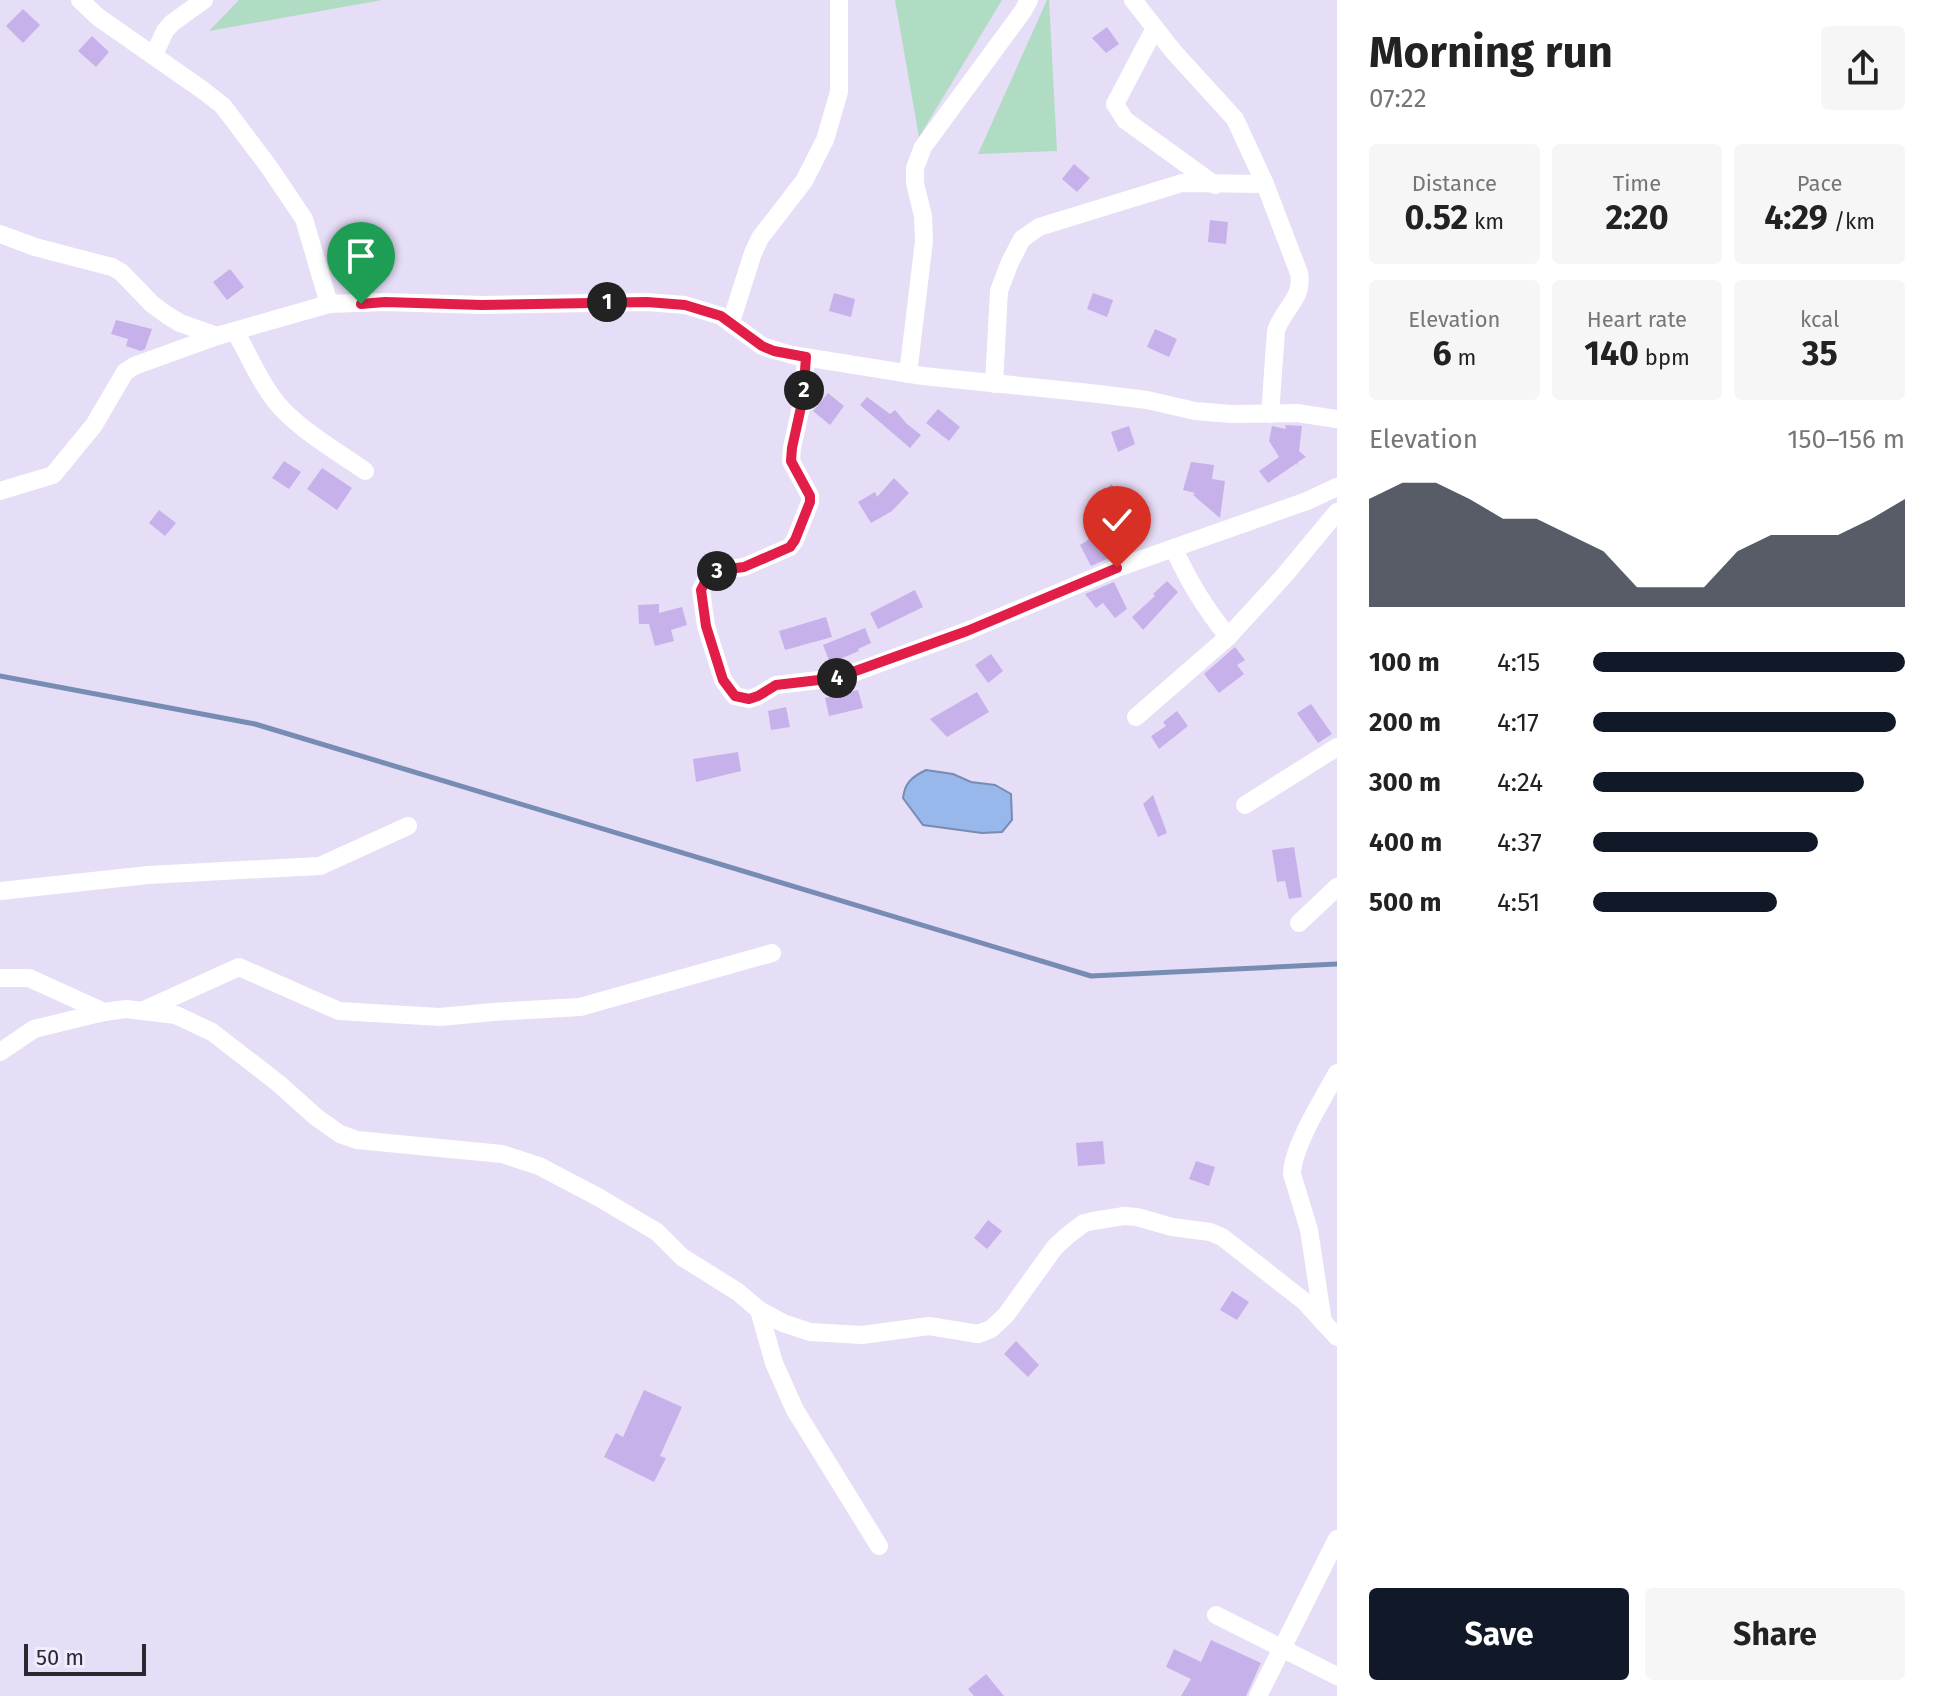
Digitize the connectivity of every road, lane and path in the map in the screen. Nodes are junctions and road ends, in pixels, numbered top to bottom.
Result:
1 (80, 0) edge
2 (204, 0) edge
3 (839, 0) edge
4 (1029, 0) edge
5 (1133, 0) edge
6 (1155, 28) junction
7 (154, 55) junction
8 (1265, 184) junction
9 (1215, 185) junction
10 (0, 234) edge
11 (329, 304) junction
12 (731, 322) junction
13 (235, 331) junction
14 (217, 336) junction
15 (806, 357) junction
16 (908, 374) junction
17 (994, 384) junction
18 (1270, 414) junction
19 (1337, 419) edge
20 (365, 471) dead end
21 (1337, 487) edge
22 (0, 491) edge
23 (1337, 512) edge
24 (1174, 549) junction
25 (1228, 637) junction
26 (1136, 717) dead end
27 (1337, 747) edge
28 (1245, 805) dead end
29 (408, 826) dead end
30 (1337, 887) edge
31 (0, 891) edge
32 (1299, 923) dead end
33 (772, 953) dead end
34 (0, 978) edge
35 (142, 1011) junction
36 (104, 1012) junction
37 (0, 1052) edge
38 (1337, 1073) edge
39 (759, 1310) junction
40 (1323, 1322) junction
41 (1337, 1337) edge
42 (1337, 1539) edge
43 (879, 1546) dead end
44 (1216, 1615) dead end
45 (1281, 1648) junction
46 (1337, 1676) edge
47 (1258, 1696) edge

1 - 7 street
2 - 7 street
3 - 12 street
4 - 16 street
5 - 6 street
6 - 8 street
6 - 9 street
7 - 11 street
8 - 9 street
8 - 18 street
9 - 17 street
10 - 14 street
11 - 12 street
11 - 13 street
12 - 15 street
13 - 14 street
13 - 20 street
14 - 22 street
15 - 16 street
15 - 24 street
16 - 17 street
17 - 18 street
18 - 19 street
21 - 24 street
23 - 25 street
24 - 25 street
25 - 26 street
27 - 28 street
29 - 31 street
30 - 32 street
33 - 35 street
34 - 36 street
35 - 36 street
35 - 39 street
36 - 37 street
38 - 40 street
39 - 40 street
39 - 43 street
40 - 41 street
42 - 45 street
44 - 45 street
45 - 46 street
45 - 47 street

